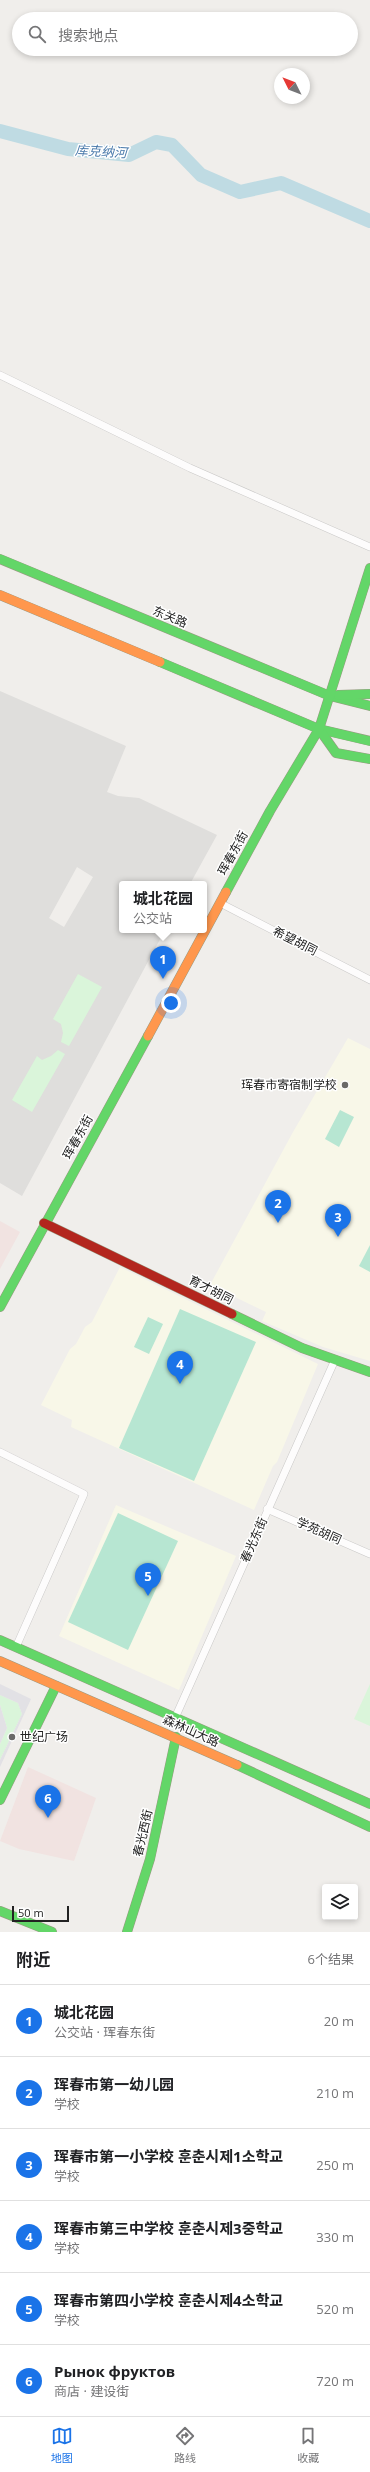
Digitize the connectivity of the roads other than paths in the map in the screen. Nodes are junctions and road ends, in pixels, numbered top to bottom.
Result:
1 (0, 375) edge
2 (370, 547) edge
3 (0, 559) edge
4 (370, 568) edge
5 (0, 595) edge
6 (370, 694) edge
7 (330, 696) junction
8 (370, 706) edge
9 (319, 729) junction
10 (370, 741) edge
11 (370, 758) edge
12 (220, 903) junction
13 (207, 927) edge
14 (204, 933) edge
15 (370, 979) edge
16 (44, 1223) junction
17 (0, 1307) edge
18 (334, 1362) junction
19 (370, 1372) edge
20 (0, 1452) edge
21 (268, 1509) junction
22 (370, 1554) edge
23 (0, 1640) edge
24 (16, 1647) junction
25 (0, 1661) edge
26 (56, 1686) junction
27 (175, 1718) junction
28 (176, 1737) junction
29 (0, 1800) edge
30 (370, 1804) edge
31 (370, 1827) edge
32 (0, 1911) edge
33 (52, 1932) edge
34 (127, 1932) edge

1 - 2 street
3 - 7 main road, 东关路
4 - 7 main road, 珲春东街
5 - 9 main road
6 - 7 main road, 东关路
7 - 8 main road, 东关路
7 - 9 main road, 珲春东街
9 - 10 main road
9 - 11 main road
9 - 12 main road, 珲春东街
12 - 13 main road, 珲春东街
12 - 15 street, 希望胡同
14 - 16 main road, 珲春东街
16 - 17 main road, 珲春东街
16 - 18 main road, 育才胡同
18 - 19 main road, 育才胡同
18 - 21 street, 春光东街
20 - 24 street
21 - 22 street, 学苑胡同
21 - 27 street, 春光东街
23 - 24 main road, 森林山大路
24 - 27 main road, 森林山大路
25 - 26 main road, 森林山大路
26 - 28 main road, 森林山大路
26 - 29 main road
27 - 30 main road, 森林山大路
28 - 31 main road, 森林山大路
28 - 34 main road, 春光西街
32 - 33 main road

